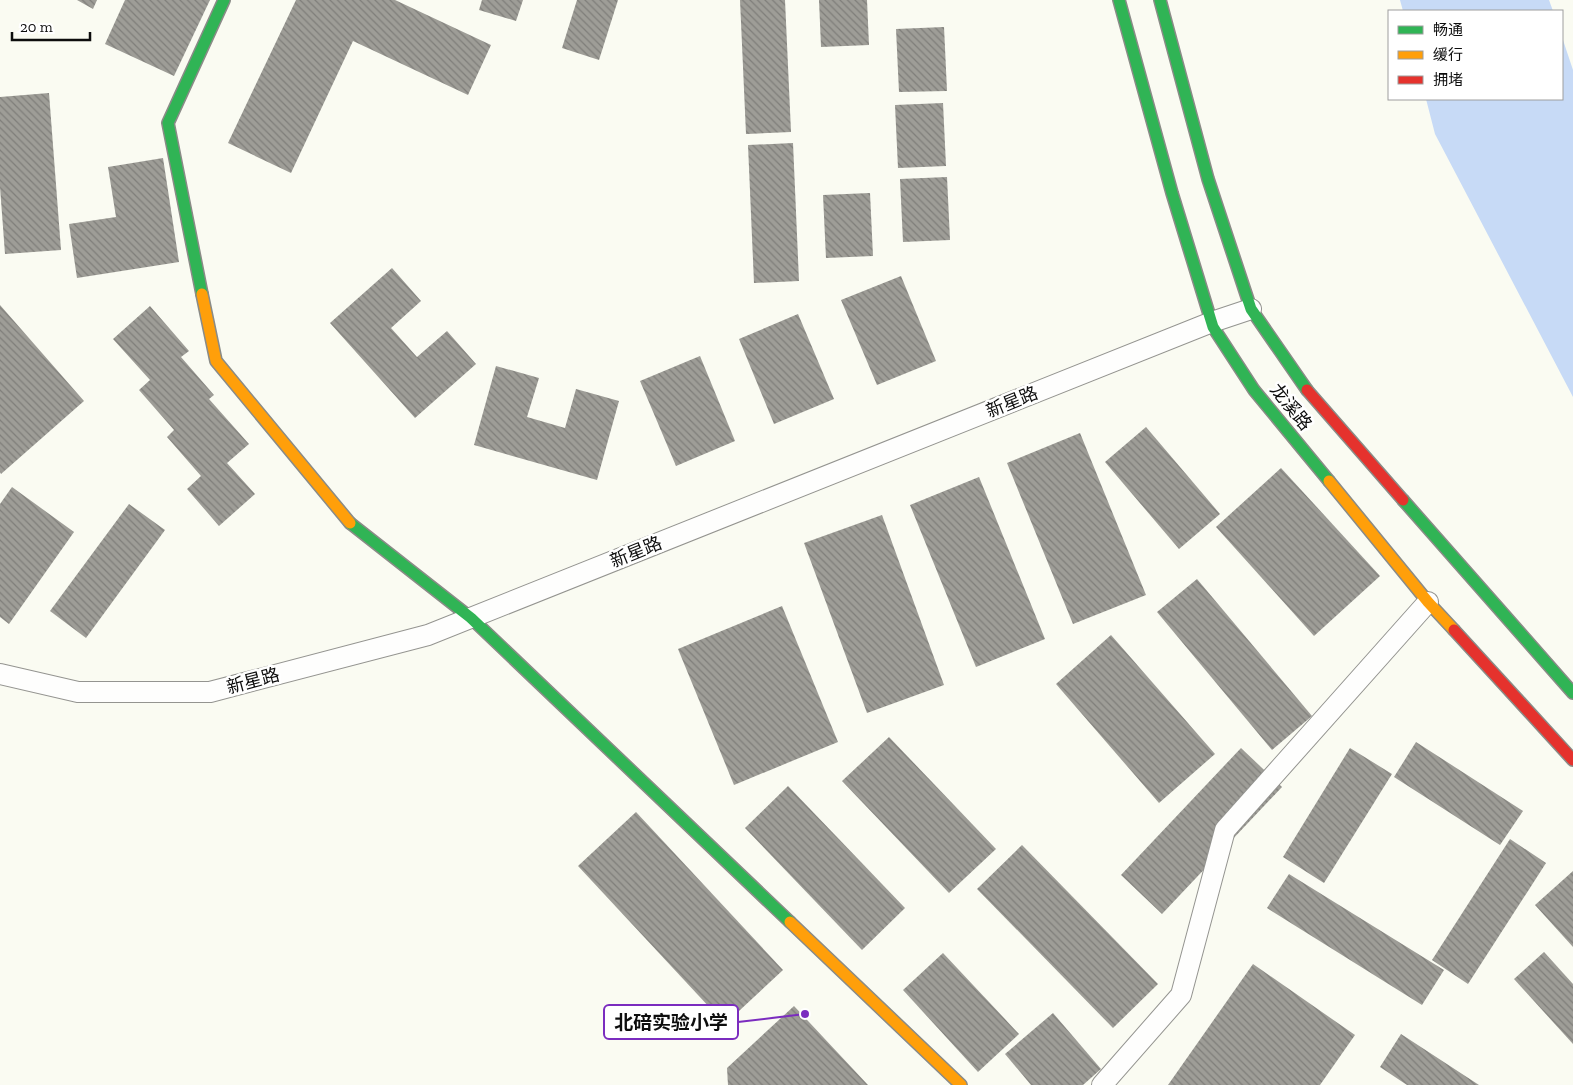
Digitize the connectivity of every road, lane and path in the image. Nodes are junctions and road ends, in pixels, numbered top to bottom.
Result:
1 (224, 0) edge
2 (1119, 0) edge
3 (1160, 0) edge
4 (1251, 309) junction
5 (1212, 322) junction
6 (1428, 602) junction
7 (471, 618) junction
8 (0, 674) edge
9 (1573, 693) edge
10 (1573, 760) edge
11 (961, 1085) edge
12 (1102, 1085) edge

1 - 7 main road
2 - 5 main road, 龙溪路
3 - 4 main road, 龙溪路
4 - 5 street, 新星路
4 - 9 main road, 龙溪路
5 - 6 main road, 龙溪路
5 - 7 street, 新星路
6 - 10 main road, 龙溪路
6 - 12 street
7 - 8 street, 新星路
7 - 11 main road

